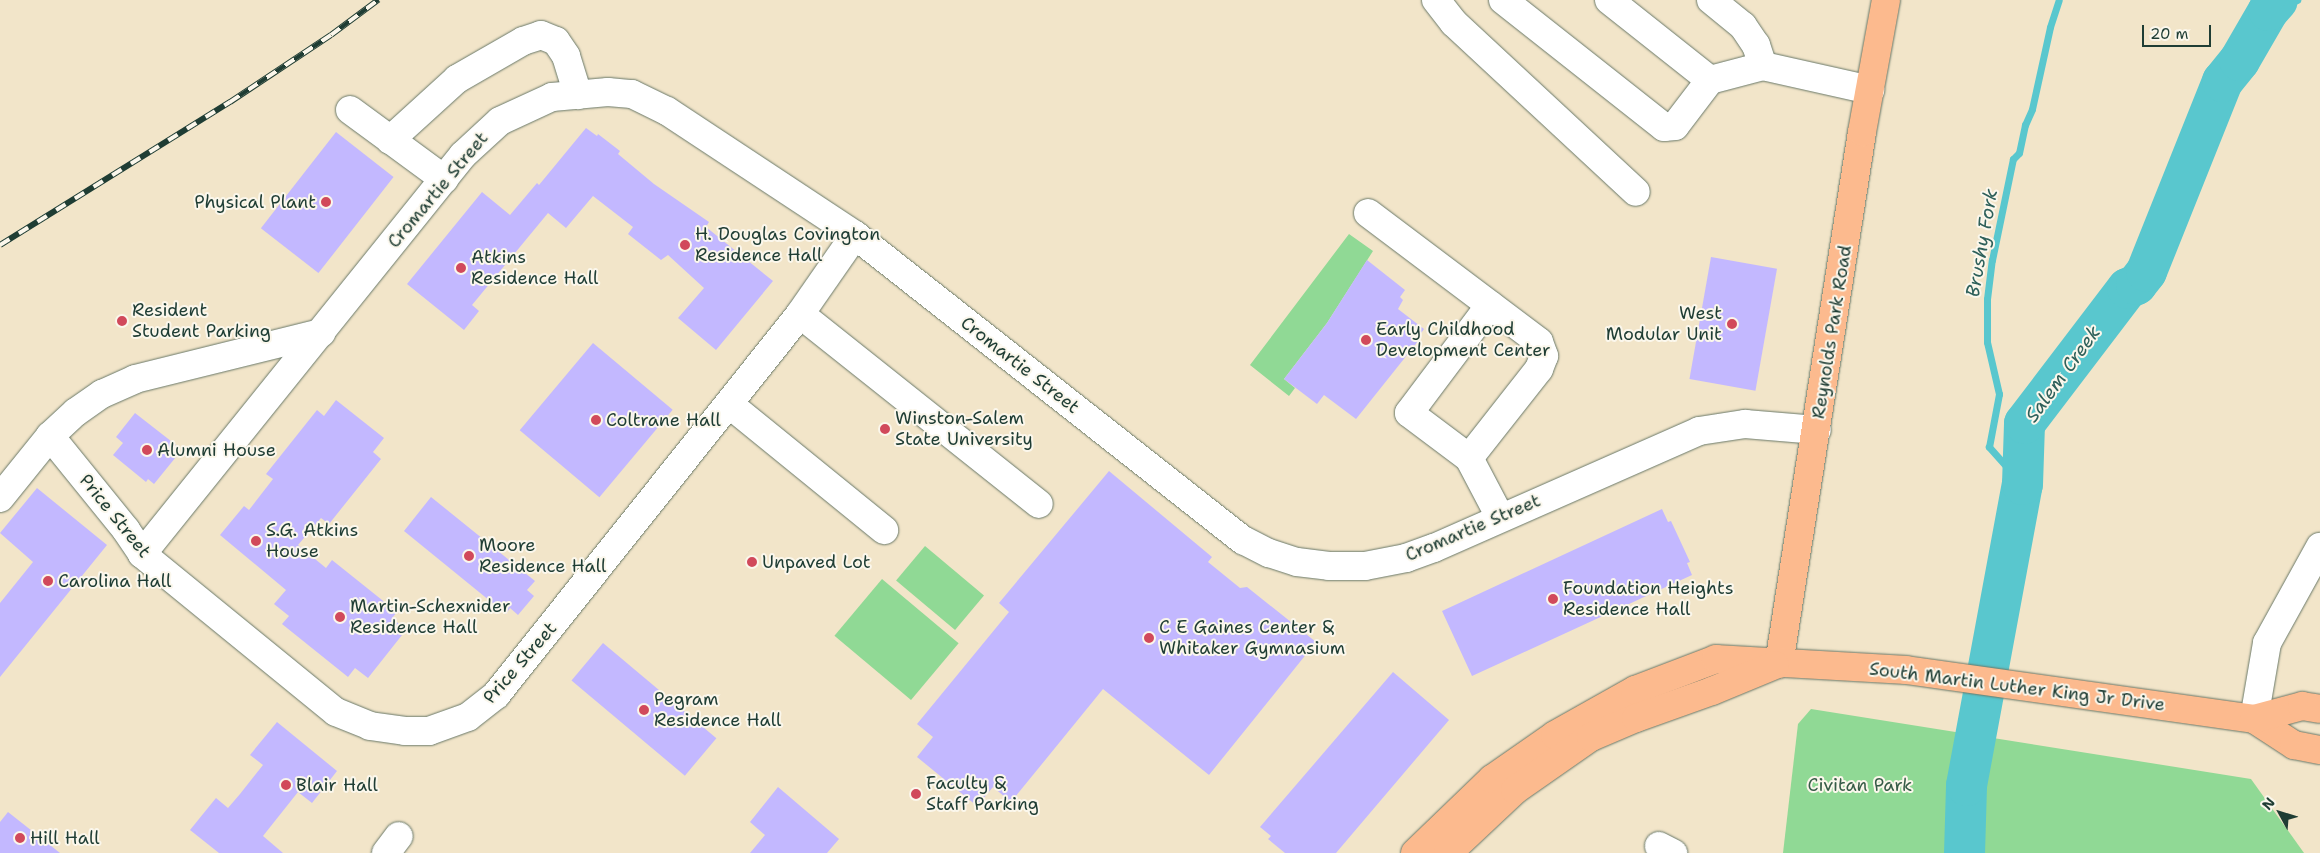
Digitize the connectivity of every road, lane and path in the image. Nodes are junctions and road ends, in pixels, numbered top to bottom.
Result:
1 (1436, 0) edge
2 (1502, 0) edge
3 (1609, 0) edge
4 (1711, 0) edge
5 (1886, 0) edge
6 (1763, 66) junction
7 (1710, 80) junction
8 (1870, 90) junction
9 (578, 95) junction
10 (350, 110) dead end
11 (390, 140) junction
12 (444, 179) junction
13 (1636, 192) dead end
14 (1368, 213) dead end
15 (855, 235) junction
16 (1490, 305) junction
17 (805, 308) junction
18 (321, 333) junction
19 (729, 404) junction
20 (1817, 430) junction
21 (50, 436) junction
22 (1469, 458) junction
23 (0, 498) edge
24 (1039, 504) dead end
25 (1500, 518) junction
26 (884, 530) dead end
27 (2320, 547) edge
28 (142, 554) junction
29 (1779, 664) junction
30 (2320, 709) edge
31 (2254, 719) junction
32 (2320, 750) edge
33 (1415, 853) edge
34 (1448, 853) edge

1 - 13 street
2 - 7 street
3 - 7 street
4 - 6 street
5 - 8 main road, Reynolds Park Road
6 - 7 street
6 - 8 street
8 - 20 main road, Reynolds Park Road
9 - 11 street
9 - 12 street, Cromartie Street
9 - 15 street, Cromartie Street
10 - 11 street
11 - 12 street
12 - 18 street, Cromartie Street
14 - 16 street
15 - 17 street, Price Street
15 - 25 street, Cromartie Street
16 - 22 street
16 - 22 street
17 - 19 street, Price Street
17 - 24 street
18 - 21 street
18 - 28 street, Cromartie Street
19 - 26 street
19 - 28 street, Price Street
20 - 25 street, Cromartie Street
20 - 29 main road, Reynolds Park Road
21 - 23 street
21 - 28 street, Price Street
22 - 25 street
27 - 31 street
29 - 31 main road, South Martin Luther King Jr Drive
29 - 33 main road, South Martin Luther King Jr Drive
29 - 34 main road, South Martin Luther King Jr Drive
30 - 31 main road, South Martin Luther King Jr Drive
31 - 32 main road, South Martin Luther King Jr Drive

